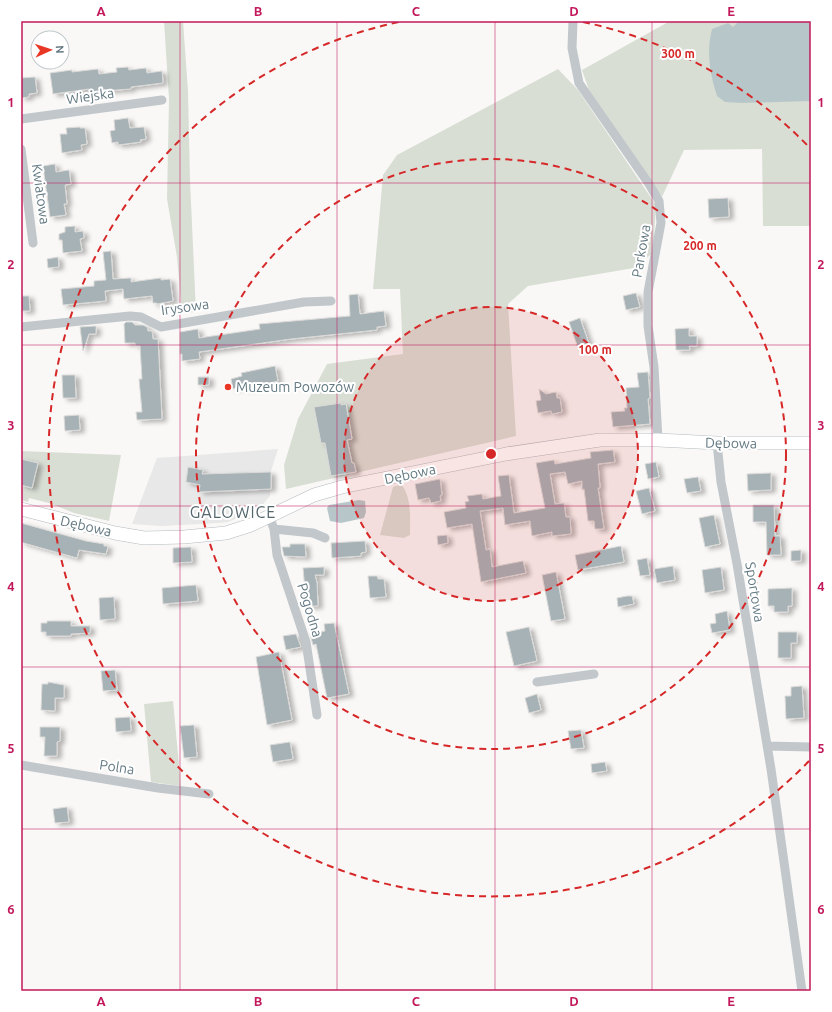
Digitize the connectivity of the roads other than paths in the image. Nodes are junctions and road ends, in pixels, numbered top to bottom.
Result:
1 (573, 21) edge
2 (162, 100) dead end
3 (21, 119) edge
4 (21, 149) edge
5 (34, 243) dead end
6 (331, 301) dead end
7 (21, 327) edge
8 (658, 440) junction
9 (717, 443) junction
10 (811, 443) edge
11 (21, 509) edge
12 (269, 516) junction
13 (274, 529) junction
14 (325, 538) dead end
15 (594, 674) dead end
16 (537, 682) dead end
17 (317, 715) dead end
18 (767, 746) junction
19 (811, 747) edge
20 (21, 765) edge
21 (209, 794) dead end
22 (802, 991) edge

1 - 8 street, Parkowa
2 - 3 street, Wiejska
4 - 5 street, Kwiatowa
6 - 7 street, Irysowa
8 - 9 street, Dębowa
8 - 12 street, Dębowa
9 - 10 street, Dębowa
9 - 18 street, Sportowa
11 - 12 street, Dębowa
12 - 13 street, Pogodna
13 - 14 street
13 - 17 street, Pogodna
15 - 16 street
18 - 19 street
18 - 22 street, Sportowa
20 - 21 street, Polna

